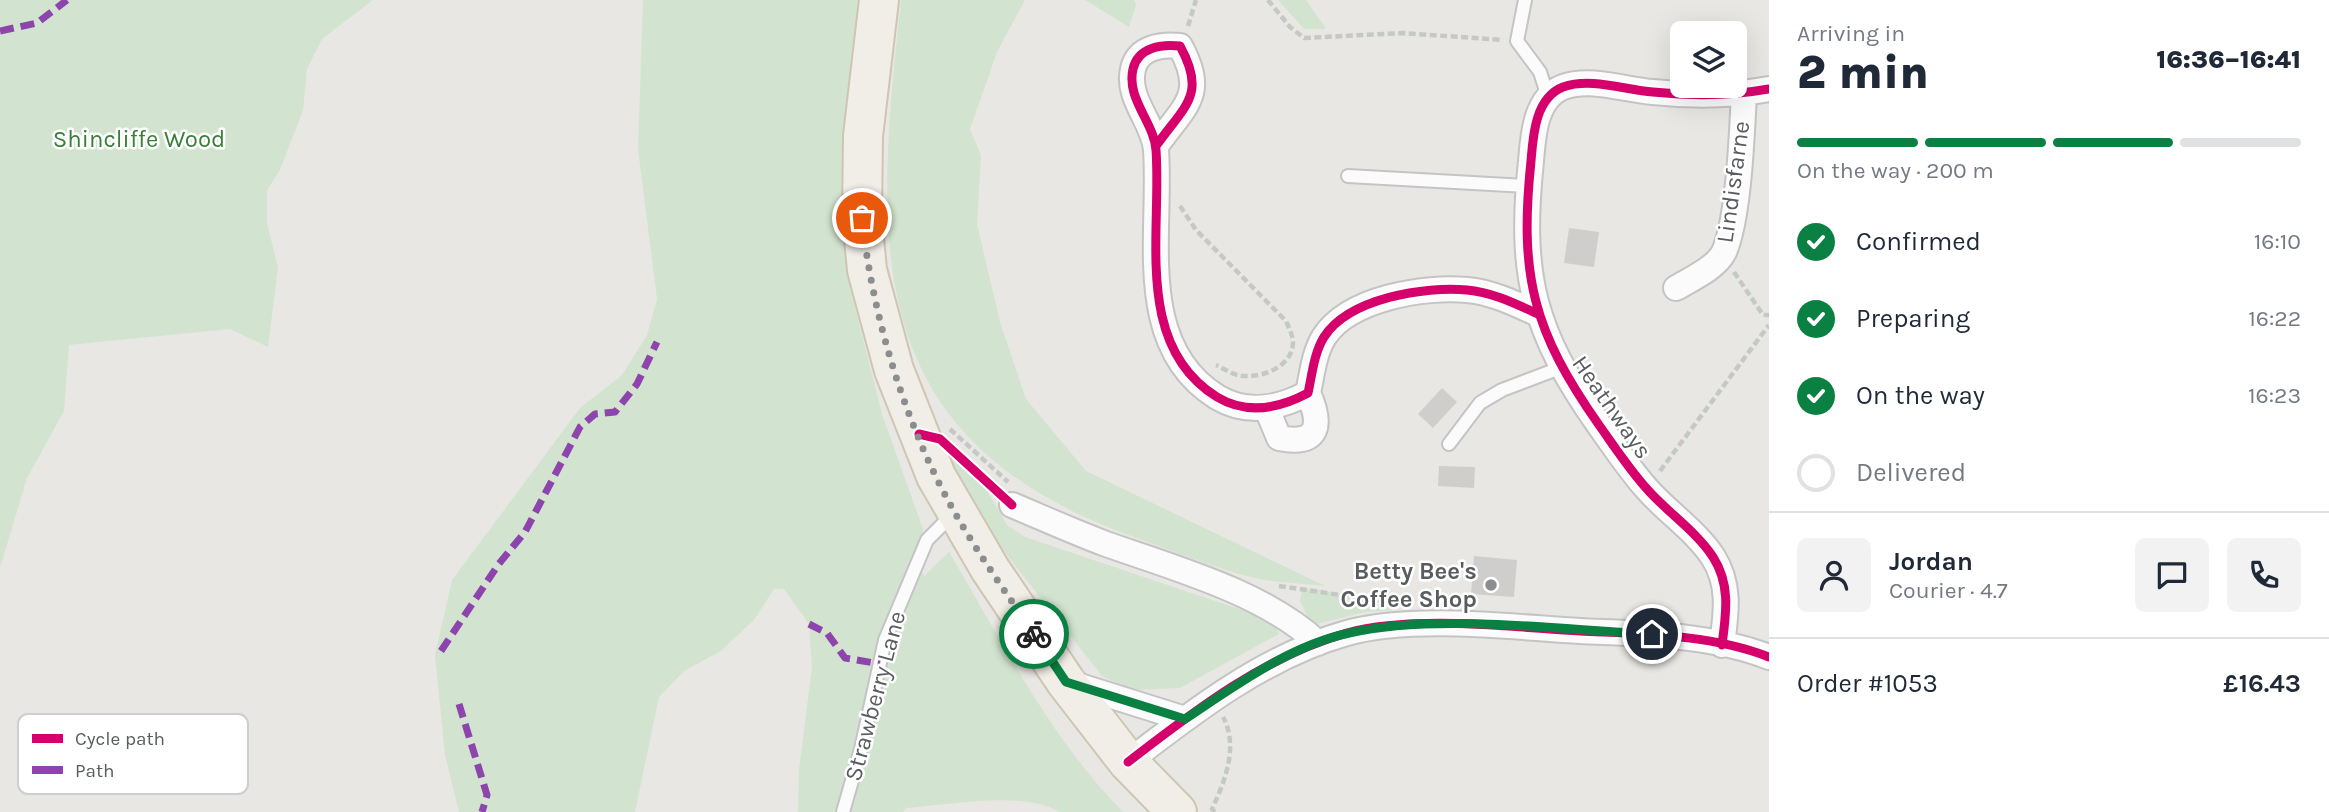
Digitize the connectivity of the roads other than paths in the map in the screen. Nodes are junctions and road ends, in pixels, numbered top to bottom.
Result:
1 (879, 0) edge
2 (1525, 0) edge
3 (1769, 89) edge
4 (1670, 92) edge
5 (1747, 93) edge
6 (1548, 97) junction
7 (1744, 98) edge
8 (1156, 146) dead end
9 (1348, 176) dead end
10 (1528, 186) junction
11 (1676, 288) dead end
12 (1538, 314) junction
13 (1560, 368) junction
14 (1308, 393) junction
15 (1267, 409) junction
16 (1449, 444) dead end
17 (1015, 498) road end
18 (955, 513) junction
19 (1318, 643) junction
20 (1722, 645) junction
21 (1769, 657) edge
22 (1066, 682) junction
23 (1185, 719) junction
24 (1128, 762) junction
25 (843, 812) edge
26 (1177, 812) edge

1 - 18 main road
2 - 6 lane
3 - 5 street
4 - 6 street
6 - 10 street, Heathways
7 - 11 street, Lindisfarne
8 - 15 street
9 - 10 lane
10 - 12 street, Heathways
12 - 13 street, Heathways
12 - 14 street
13 - 16 lane
13 - 20 street, Heathways
14 - 15 street
14 - 15 street
17 - 19 street
18 - 22 main road
18 - 25 lane, Strawberry Lane
19 - 20 street
19 - 23 street
20 - 21 street
22 - 23 street
22 - 24 main road
23 - 24 street
24 - 26 main road

